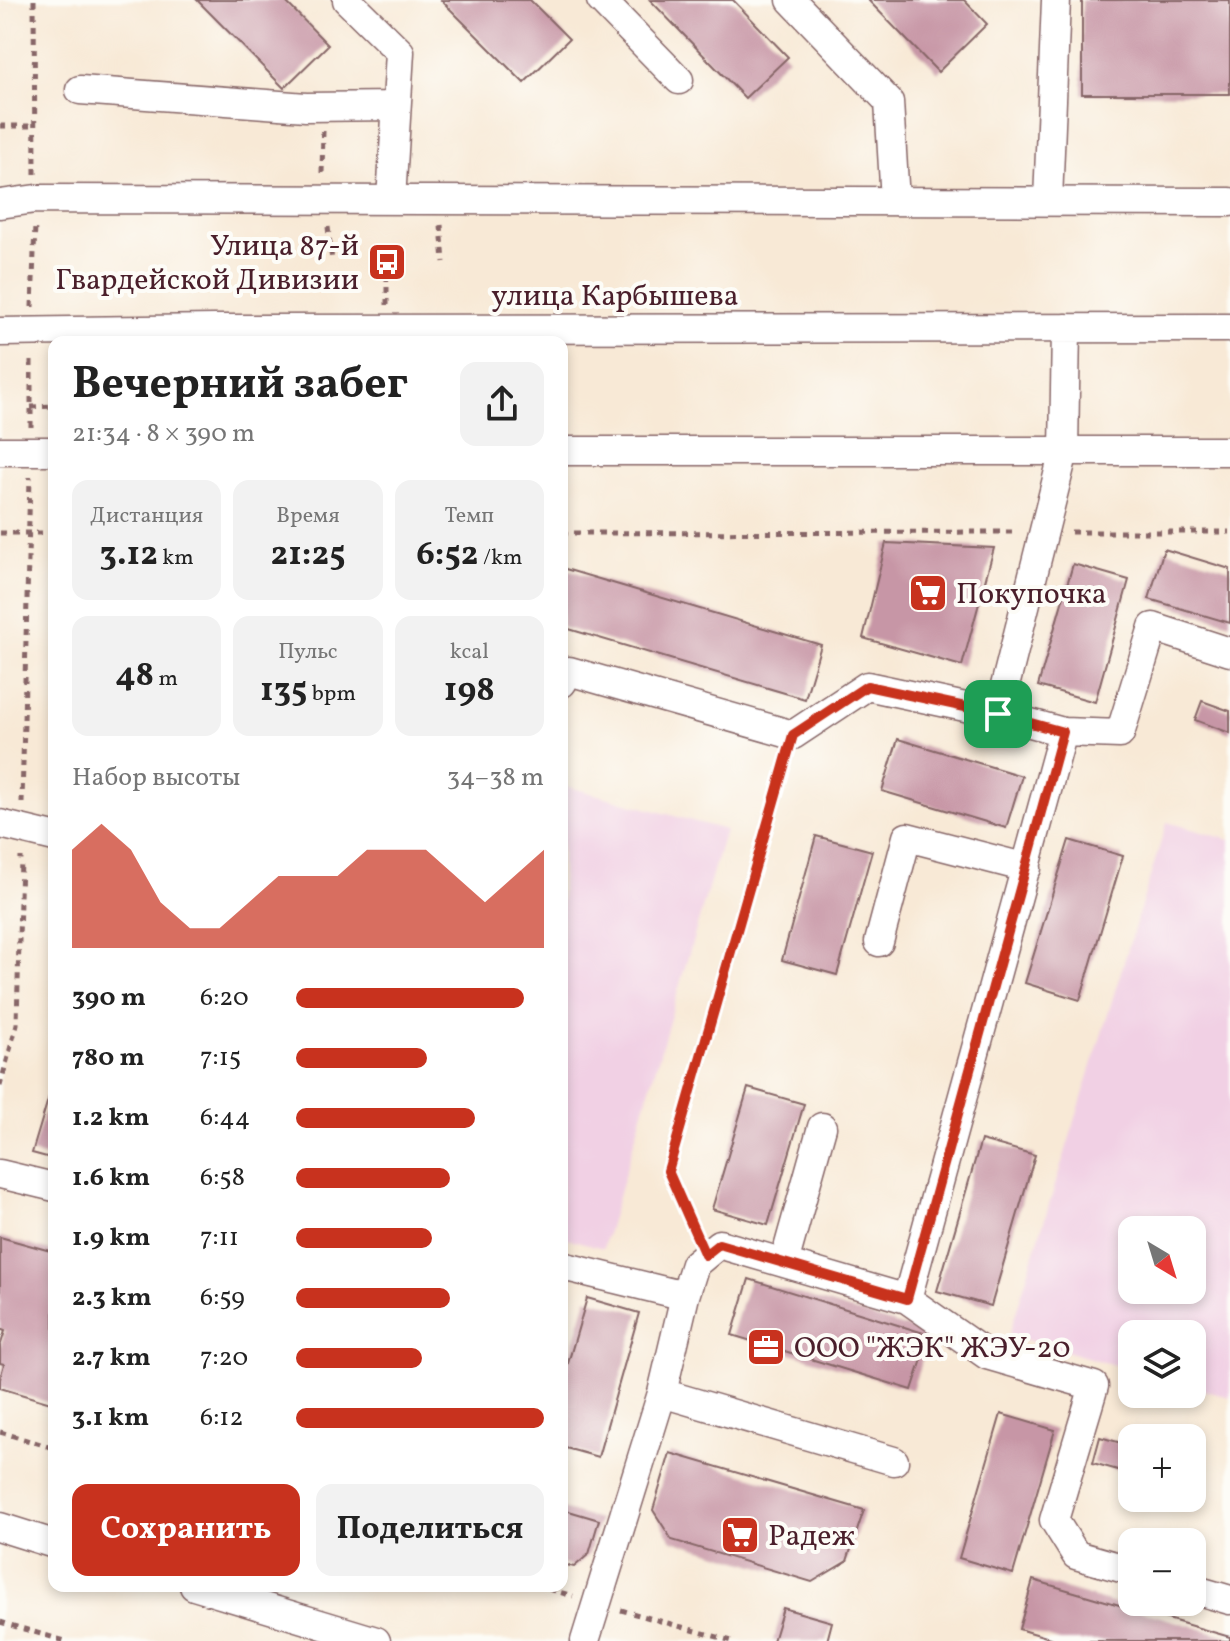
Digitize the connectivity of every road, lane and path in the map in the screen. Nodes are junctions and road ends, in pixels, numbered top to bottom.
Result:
1 (34, 0) edge
2 (347, 0) edge
3 (601, 0) edge
4 (791, 0) edge
5 (1056, 0) edge
6 (679, 80) dead end
7 (80, 90) dead end
8 (396, 106) junction
9 (324, 107) junction
10 (0, 126) edge
11 (35, 126) junction
12 (36, 199) junction
13 (325, 200) junction
14 (391, 200) junction
15 (439, 200) junction
16 (895, 201) junction
17 (1048, 201) junction
18 (1230, 202) edge
19 (0, 204) edge
20 (332, 261) dead end
21 (387, 262) dead end
22 (444, 262) dead end
23 (1066, 328) junction
24 (1230, 328) edge
25 (387, 329) junction
26 (31, 331) junction
27 (0, 332) edge
28 (48, 406) edge
29 (31, 407) junction
30 (0, 451) edge
31 (42, 451) edge
32 (568, 451) edge
33 (1064, 451) junction
34 (1230, 451) edge
35 (1044, 532) junction
36 (1230, 532) edge
37 (0, 533) edge
38 (28, 533) junction
39 (48, 533) edge
40 (568, 533) edge
41 (1230, 652) edge
42 (568, 673) edge
43 (998, 714) junction
44 (1063, 732) junction
45 (793, 735) junction
46 (0, 824) edge
47 (48, 836) edge
48 (1027, 868) junction
49 (879, 942) dead end
50 (822, 1127) dead end
51 (0, 1174) edge
52 (48, 1186) edge
53 (705, 1255) junction
54 (784, 1263) junction
55 (568, 1267) edge
56 (685, 1296) junction
57 (907, 1299) junction
58 (662, 1393) junction
59 (0, 1432) edge
60 (48, 1446) edge
61 (894, 1461) dead end
62 (0, 1527) edge
63 (48, 1542) edge
64 (1118, 1567) edge
65 (214, 1592) edge
66 (559, 1592) edge
67 (1206, 1593) edge
68 (1230, 1600) edge
69 (597, 1603) junction
70 (0, 1622) edge
71 (65, 1641) edge
72 (376, 1641) edge
73 (585, 1641) edge
74 (732, 1641) edge

1 - 11 path
2 - 8 street
3 - 6 street
4 - 16 street
5 - 17 street
7 - 9 street
8 - 9 street
8 - 14 street
9 - 13 path
10 - 11 path
11 - 12 path
12 - 13 street
12 - 19 street
12 - 26 path
13 - 14 street
13 - 20 path
14 - 15 street
15 - 16 street
15 - 22 path
16 - 17 street
17 - 18 street
21 - 25 path
23 - 24 street, улица Карбышева
23 - 25 street, улица Карбышева
23 - 33 street
25 - 26 street, улица Карбышева
26 - 27 street, улица Карбышева
26 - 29 path
28 - 29 path
29 - 31 path
30 - 31 street
31 - 38 path
32 - 33 street
33 - 34 street
33 - 35 street
35 - 36 path
35 - 40 path
35 - 43 street
37 - 38 path
38 - 39 path
41 - 44 street
42 - 45 street
43 - 44 street
43 - 45 street
44 - 48 street
45 - 53 path
46 - 47 street
48 - 49 street
48 - 57 street
50 - 54 street
51 - 52 street
53 - 54 street
53 - 56 street
54 - 57 street
55 - 56 street
56 - 58 street
57 - 64 street
58 - 61 street
58 - 69 street
59 - 60 path
62 - 63 street
65 - 72 street
66 - 69 path
67 - 68 street
69 - 73 street
69 - 74 path
70 - 71 path

